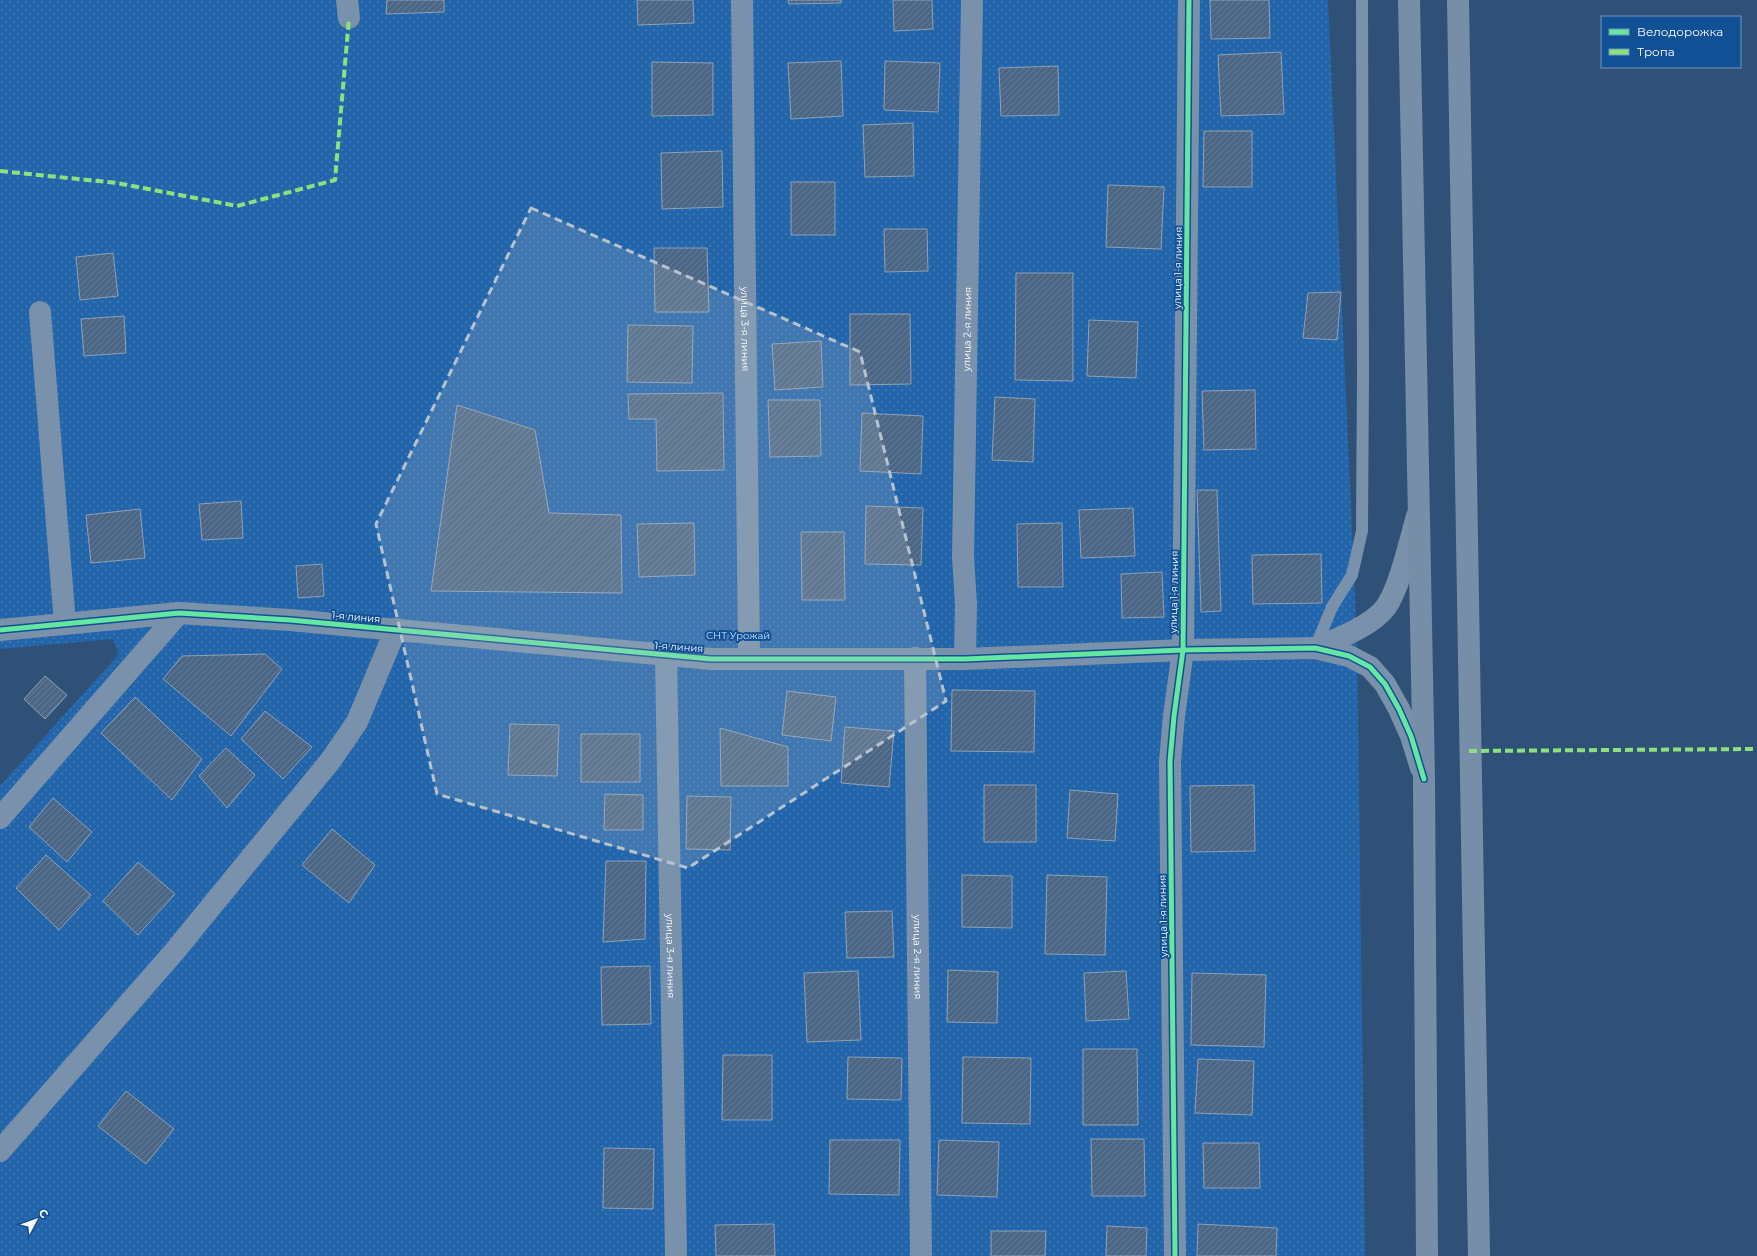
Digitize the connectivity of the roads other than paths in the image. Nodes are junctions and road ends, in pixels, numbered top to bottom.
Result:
1 (742, 0) edge
2 (972, 0) edge
3 (1189, 0) edge
4 (1362, 0) edge
5 (1409, 0) edge
6 (1458, 0) edge
7 (40, 312) dead end
8 (1419, 509) junction
9 (179, 613) junction
10 (65, 624) junction
11 (396, 629) junction
12 (0, 630) edge
13 (1315, 648) junction
14 (1183, 650) junction
15 (666, 656) junction
16 (749, 658) junction
17 (915, 658) junction
18 (966, 659) junction
19 (1424, 779) junction
20 (0, 818) edge
21 (0, 1151) edge
22 (676, 1256) edge
23 (921, 1256) edge
24 (1175, 1256) edge
25 (1427, 1256) edge
26 (1479, 1256) edge

1 - 16 street, улица 3-я линия
2 - 18 street, улица 2-я линия
3 - 14 street, улица 1-я линия
4 - 13 lane
5 - 8 main road
6 - 26 main road
7 - 10 street
8 - 13 street
8 - 19 main road
9 - 10 street, 1-я линия
9 - 11 street, 1-я линия
9 - 20 street
10 - 12 street, 1-я линия
11 - 15 street, 1-я линия
11 - 21 street
13 - 14 street, 1-я линия
13 - 19 street
14 - 18 street, 1-я линия
14 - 24 street, улица 1-я линия
15 - 16 street, 1-я линия
15 - 22 street, улица 3-я линия
16 - 17 street, 1-я линия
17 - 18 street, 1-я линия
17 - 23 street, улица 2-я линия
19 - 25 main road

